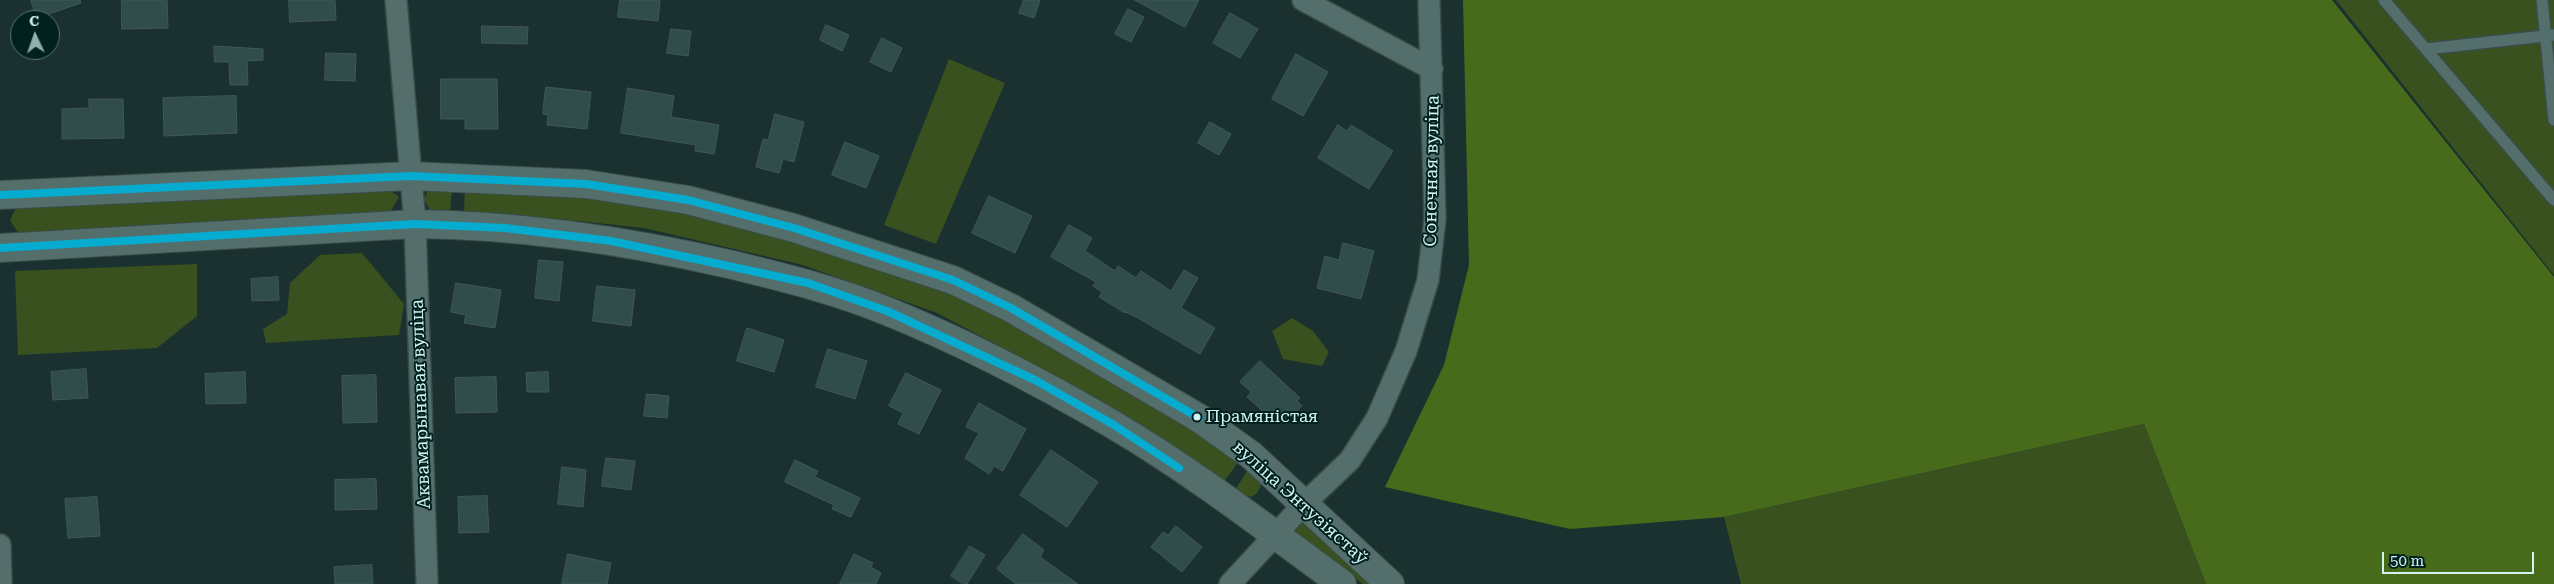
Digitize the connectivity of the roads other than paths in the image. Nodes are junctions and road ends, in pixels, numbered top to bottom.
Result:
1 (396, 0) edge
2 (1303, 0) edge
3 (1429, 0) edge
4 (2384, 0) edge
5 (2542, 0) edge
6 (2550, 36) edge
7 (2426, 49) junction
8 (1432, 70) junction
9 (2554, 119) edge
10 (411, 176) junction
11 (0, 195) edge
12 (2554, 200) edge
13 (415, 224) junction
14 (0, 248) edge
15 (1305, 503) junction
16 (1275, 535) junction
17 (0, 545) edge
18 (2, 584) edge
19 (428, 584) edge
20 (1230, 584) edge
21 (1342, 584) edge
22 (1390, 584) edge

1 - 10 street, Аквамарынавая вуліца
2 - 8 street, Сонечная вуліца
3 - 8 street
4 - 7 lane
5 - 6 lane
6 - 7 lane
6 - 9 lane
7 - 12 lane
8 - 15 street, Сонечная вуліца
10 - 11 street, вуліца Энтузіястаў
10 - 13 street, Аквамарынавая вуліца
10 - 15 street, вуліца Энтузіястаў
13 - 14 street, вуліца Энтузіястаў
13 - 16 street, вуліца Энтузіястаў
13 - 19 street, Аквамарынавая вуліца
15 - 16 street, Сонечная вуліца
15 - 22 street, вуліца Энтузіястаў
16 - 20 street, Сонечная вуліца
16 - 21 street, вуліца Энтузіястаў
17 - 18 street

